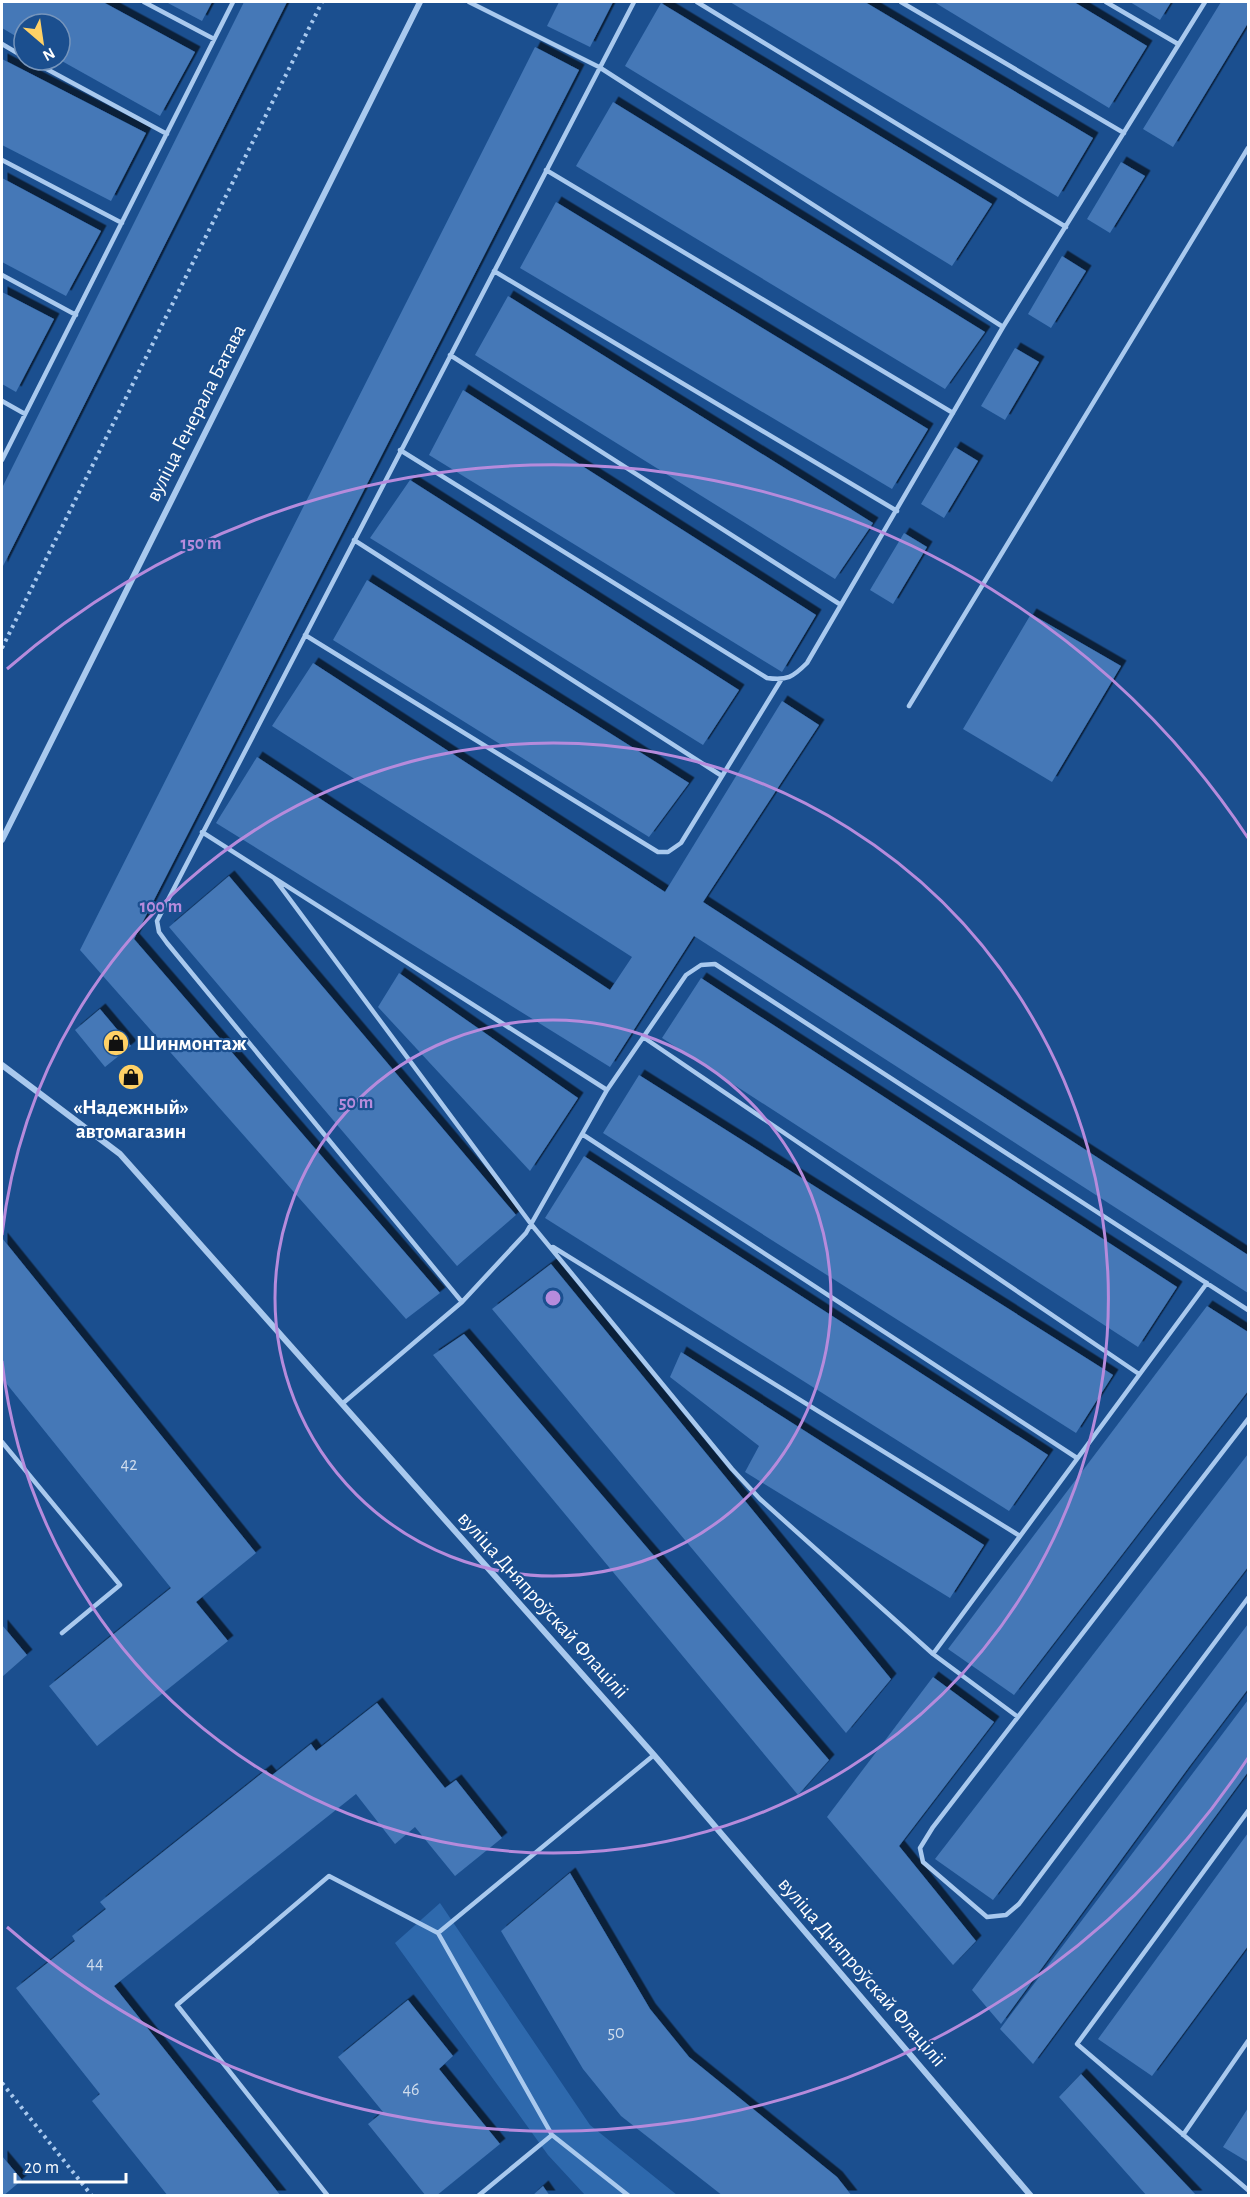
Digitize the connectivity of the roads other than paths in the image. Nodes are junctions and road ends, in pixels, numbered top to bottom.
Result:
1 (144, 2) edge
2 (233, 2) edge
3 (420, 2) edge
4 (469, 2) edge
5 (634, 2) edge
6 (697, 2) edge
7 (901, 2) edge
8 (1106, 2) edge
9 (1205, 2) edge
10 (214, 39) junction
11 (1178, 44) junction
12 (599, 67) junction
13 (52, 72) edge
14 (1124, 133) junction
15 (167, 134) junction
16 (1248, 148) edge
17 (2, 160) edge
18 (546, 170) junction
19 (122, 223) junction
20 (1066, 227) junction
21 (494, 272) junction
22 (2, 276) edge
23 (76, 315) junction
24 (1003, 327) junction
25 (450, 355) junction
26 (2, 401) edge
27 (953, 413) junction
28 (25, 414) junction
29 (400, 450) junction
30 (2, 460) edge
31 (897, 511) junction
32 (354, 540) junction
33 (841, 605) junction
34 (305, 635) junction
35 (781, 680) junction
36 (909, 706) dead end
37 (722, 776) junction
38 (202, 832) junction
39 (2, 840) edge
40 (274, 878) junction
41 (643, 1037) junction
42 (2, 1065) edge
43 (607, 1090) junction
44 (582, 1134) junction
45 (531, 1224) junction
46 (548, 1245) junction
47 (1207, 1283) junction
48 (462, 1302) junction
49 (1248, 1310) edge
50 (1139, 1374) junction
51 (342, 1404) junction
52 (1248, 1419) edge
53 (2, 1442) edge
54 (1077, 1458) junction
55 (1020, 1536) junction
56 (1248, 1598) edge
57 (62, 1633) dead end
58 (933, 1654) junction
59 (1018, 1717) junction
60 (654, 1755) junction
61 (1248, 1811) edge
62 (438, 1933) junction
63 (1248, 2041) edge
64 (552, 2135) junction
65 (1184, 2135) junction
66 (1248, 2190) edge
67 (328, 2196) edge
68 (477, 2196) edge
69 (629, 2196) edge
70 (1031, 2196) edge

1 - 10 lane
2 - 10 lane
3 - 39 street, вуліца Генерала Батава
4 - 12 lane
5 - 12 lane
6 - 20 lane
7 - 14 lane
8 - 11 lane
9 - 11 lane
10 - 15 lane
11 - 14 lane
12 - 18 lane
12 - 24 lane
13 - 15 lane
14 - 20 lane
15 - 19 lane
16 - 36 lane
17 - 19 lane
18 - 21 lane
18 - 27 lane
19 - 23 lane
20 - 24 lane
21 - 25 lane
21 - 31 lane
22 - 23 lane
23 - 28 lane
24 - 27 lane
25 - 29 lane
25 - 33 lane
26 - 28 lane
27 - 31 lane
28 - 30 lane
29 - 32 lane
29 - 35 lane
31 - 33 lane
32 - 34 lane
32 - 37 lane
33 - 35 lane
34 - 37 lane
34 - 38 lane
35 - 37 lane
38 - 40 lane
38 - 48 lane
40 - 43 lane
40 - 45 lane
41 - 43 lane
41 - 47 lane
41 - 50 lane
42 - 51 street, вуліца Дняпроўскай Флаціліі
43 - 44 lane
44 - 45 lane
44 - 54 lane
45 - 46 lane
45 - 48 lane
46 - 55 lane
46 - 58 lane
47 - 49 lane
47 - 50 lane
48 - 51 lane
50 - 54 lane
51 - 60 street, вуліца Дняпроўскай Флаціліі
52 - 59 lane
53 - 57 lane
54 - 55 lane
55 - 58 lane
56 - 59 lane
58 - 59 lane
60 - 62 lane
60 - 70 street, вуліца Дняпроўскай Флаціліі
61 - 65 lane
62 - 64 lane
62 - 67 lane
63 - 65 lane
64 - 68 lane
64 - 69 lane
65 - 66 lane

